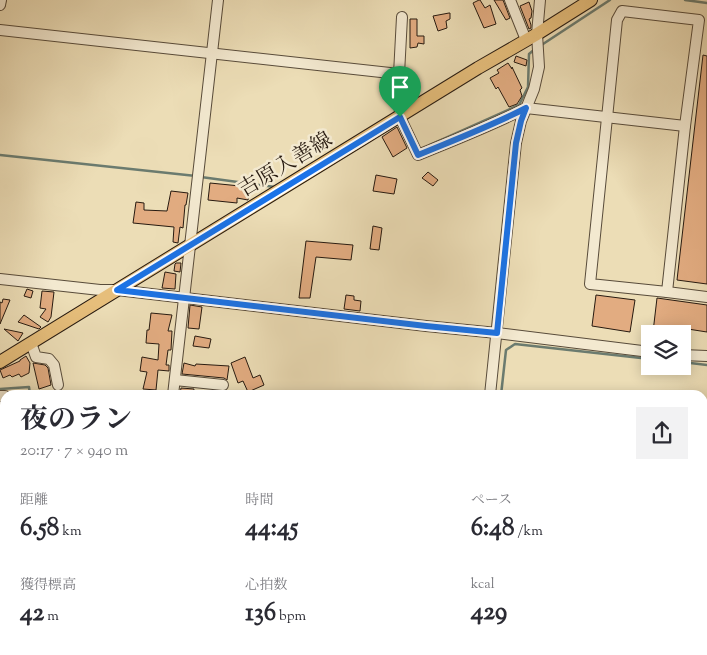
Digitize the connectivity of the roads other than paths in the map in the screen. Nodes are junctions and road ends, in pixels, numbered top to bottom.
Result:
1 (1, 0) edge
2 (218, 0) edge
3 (510, 0) edge
4 (540, 0) edge
5 (590, 0) edge
6 (0, 5) edge
7 (402, 18) dead end
8 (0, 30) edge
9 (537, 34) junction
10 (526, 40) junction
11 (212, 54) junction
12 (399, 74) junction
13 (526, 108) junction
14 (400, 117) junction
15 (607, 117) junction
16 (685, 126) junction
17 (190, 244) junction
18 (0, 279) edge
19 (117, 290) junction
20 (667, 292) junction
21 (707, 297) edge
22 (183, 299) junction
23 (497, 333) junction
24 (31, 343) junction
25 (641, 351) edge
26 (691, 355) edge
27 (707, 356) edge
28 (0, 362) edge
29 (175, 380) junction
30 (58, 385) dead end
31 (223, 385) dead end
32 (174, 390) edge
33 (491, 390) edge

1 - 6 street
2 - 11 street
3 - 10 street
4 - 9 street
5 - 9 main road, 吉原入善線
7 - 12 street
8 - 11 street
9 - 10 main road, 吉原入善線
9 - 13 street
10 - 14 main road, 吉原入善線
11 - 12 street
11 - 17 street
12 - 14 street
13 - 14 street
13 - 15 street
13 - 23 street
14 - 17 main road, 吉原入善線
15 - 16 street
15 - 16 street
15 - 20 street
16 - 20 street
17 - 19 main road, 吉原入善線
17 - 22 street
18 - 19 street
19 - 22 street
19 - 24 main road, 吉原入善線
20 - 21 street
22 - 23 street
22 - 29 street
23 - 25 street
23 - 33 street
24 - 28 main road, 吉原入善線
24 - 30 street
26 - 27 street
29 - 31 street
29 - 32 street

